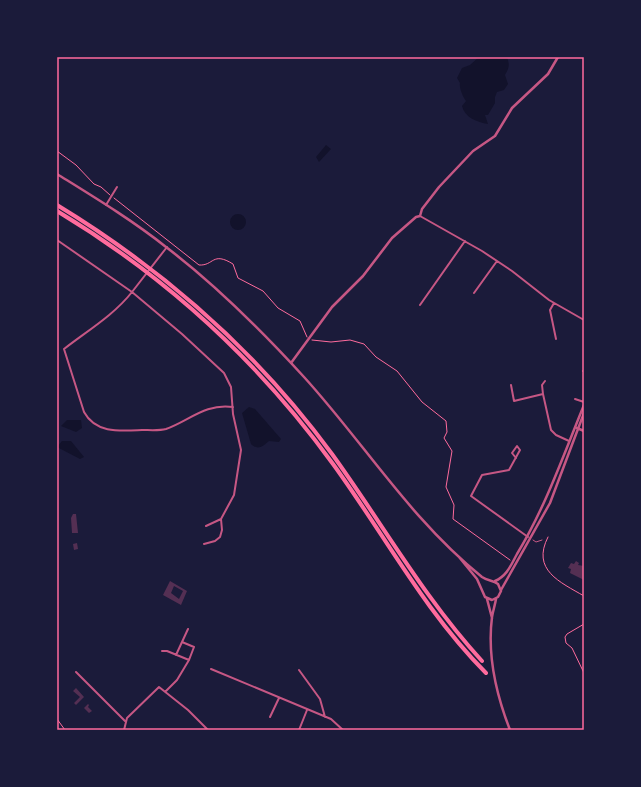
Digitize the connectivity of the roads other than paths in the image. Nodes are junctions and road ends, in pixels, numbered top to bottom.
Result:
1 (558, 57) edge
2 (57, 174) edge
3 (117, 187) dead end
4 (57, 205) edge
5 (106, 205) junction
6 (57, 211) edge
7 (420, 216) junction
8 (57, 240) edge
9 (465, 241) junction
10 (167, 247) junction
11 (496, 261) junction
12 (132, 292) junction
13 (474, 293) dead end
14 (554, 303) junction
15 (420, 305) dead end
16 (584, 320) edge
17 (556, 339) dead end
18 (291, 363) junction
19 (545, 381) dead end
20 (511, 385) dead end
21 (543, 394) junction
22 (575, 399) dead end
23 (584, 403) edge
24 (233, 407) junction
25 (584, 413) edge
26 (577, 428) junction
27 (584, 431) edge
28 (570, 441) junction
29 (516, 458) junction
30 (221, 519) junction
31 (206, 526) dead end
32 (528, 537) junction
33 (533, 540) dead end
34 (542, 540) dead end
35 (204, 544) dead end
36 (459, 557) junction
37 (489, 581) junction
38 (495, 581) junction
39 (482, 589) junction
40 (501, 591) junction
41 (496, 598) junction
42 (487, 599) junction
43 (492, 619) junction
44 (188, 629) dead end
45 (182, 642) junction
46 (162, 651) dead end
47 (176, 655) junction
48 (189, 660) junction
49 (482, 661) dead end
50 (211, 669) dead end
51 (299, 670) dead end
52 (76, 672) dead end
53 (486, 673) dead end
54 (166, 691) junction
55 (279, 698) junction
56 (307, 710) junction
57 (270, 717) dead end
58 (325, 717) junction
59 (125, 721) junction
60 (124, 730) edge
61 (208, 730) edge
62 (299, 730) edge
63 (343, 730) edge
64 (510, 730) edge

1 - 7 street
2 - 5 street
3 - 5 street
4 - 49 highway
5 - 10 street
6 - 53 highway
7 - 9 street
7 - 18 street
8 - 12 street
9 - 11 street
9 - 15 street
10 - 12 street
10 - 18 street
11 - 13 street
11 - 14 street
12 - 24 street
12 - 24 street
14 - 16 street
14 - 17 street
18 - 36 street
19 - 21 street
20 - 21 street
21 - 28 street
22 - 23 street
23 - 26 street
24 - 30 street
25 - 26 street
26 - 27 street
26 - 28 street
26 - 40 street
28 - 32 street
29 - 29 street
29 - 32 street
30 - 31 street
30 - 35 street
32 - 38 street
33 - 34 lane
36 - 37 street
36 - 39 street
37 - 38 street
37 - 39 street
38 - 40 street
39 - 42 street
40 - 41 street
41 - 42 street
41 - 43 street
42 - 43 street
43 - 64 street
44 - 45 street
45 - 47 street
45 - 48 street
46 - 47 street
47 - 48 street
48 - 54 street
50 - 55 street
51 - 58 street
52 - 59 street
54 - 59 street
54 - 61 street
55 - 56 street
55 - 57 street
56 - 58 street
56 - 62 street
58 - 63 street
59 - 60 street

